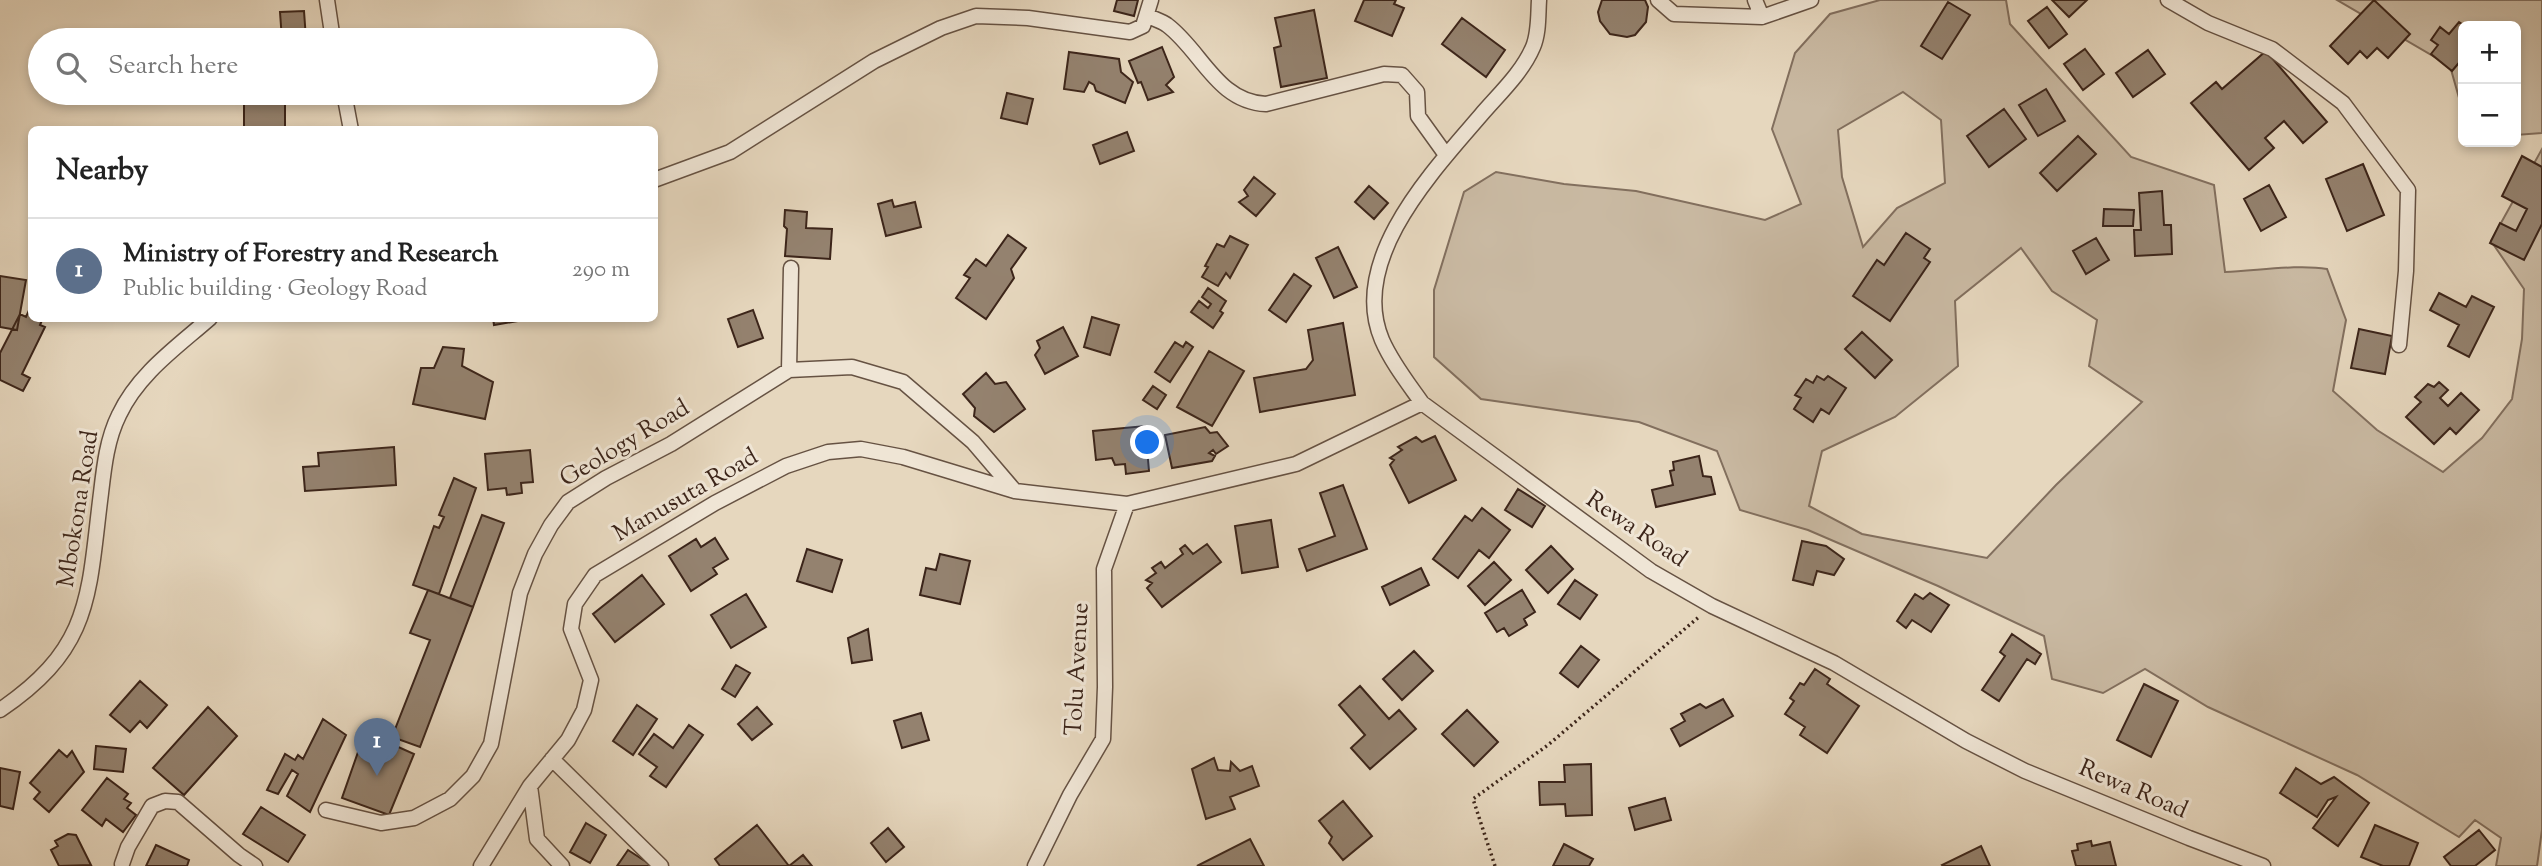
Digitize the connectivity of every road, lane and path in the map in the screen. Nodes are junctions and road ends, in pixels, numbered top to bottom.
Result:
1 (327, 0) edge
2 (1150, 0) edge
3 (1539, 0) edge
4 (1658, 0) edge
5 (1755, 0) edge
6 (1811, 0) edge
7 (2168, 0) edge
8 (1148, 16) junction
9 (1762, 17) junction
10 (331, 28) edge
11 (346, 105) edge
12 (350, 126) edge
13 (1446, 155) junction
14 (658, 179) edge
15 (791, 268) dead end
16 (205, 322) edge
17 (2399, 345) dead end
18 (789, 370) junction
19 (1422, 403) junction
20 (1015, 491) junction
21 (1127, 504) junction
22 (1713, 606) junction
23 (0, 710) edge
24 (552, 759) junction
25 (530, 786) junction
26 (326, 810) dead end
27 (122, 864) dead end
28 (255, 866) edge
29 (481, 866) edge
30 (562, 866) edge
31 (661, 866) edge
32 (1035, 866) edge
33 (1495, 866) edge
34 (2263, 866) edge

1 - 10 street
2 - 8 street
3 - 13 street, Rewa Road
4 - 9 street
5 - 9 street
6 - 9 street
7 - 17 street
8 - 13 street
8 - 14 street
11 - 12 street
13 - 19 street, Rewa Road
15 - 18 street
16 - 23 street, Mbokona Road
18 - 20 street, Geology Road
18 - 26 street, Geology Road
19 - 21 street, Manusuta Road
19 - 22 street, Rewa Road
20 - 21 street, Manusuta Road
20 - 24 street, Manusuta Road
21 - 32 street, Tolu Avenue
22 - 33 path
22 - 34 street, Rewa Road
24 - 25 street, Manusuta Road
24 - 31 street
25 - 29 street, Manusuta Road
25 - 30 street
27 - 28 street

